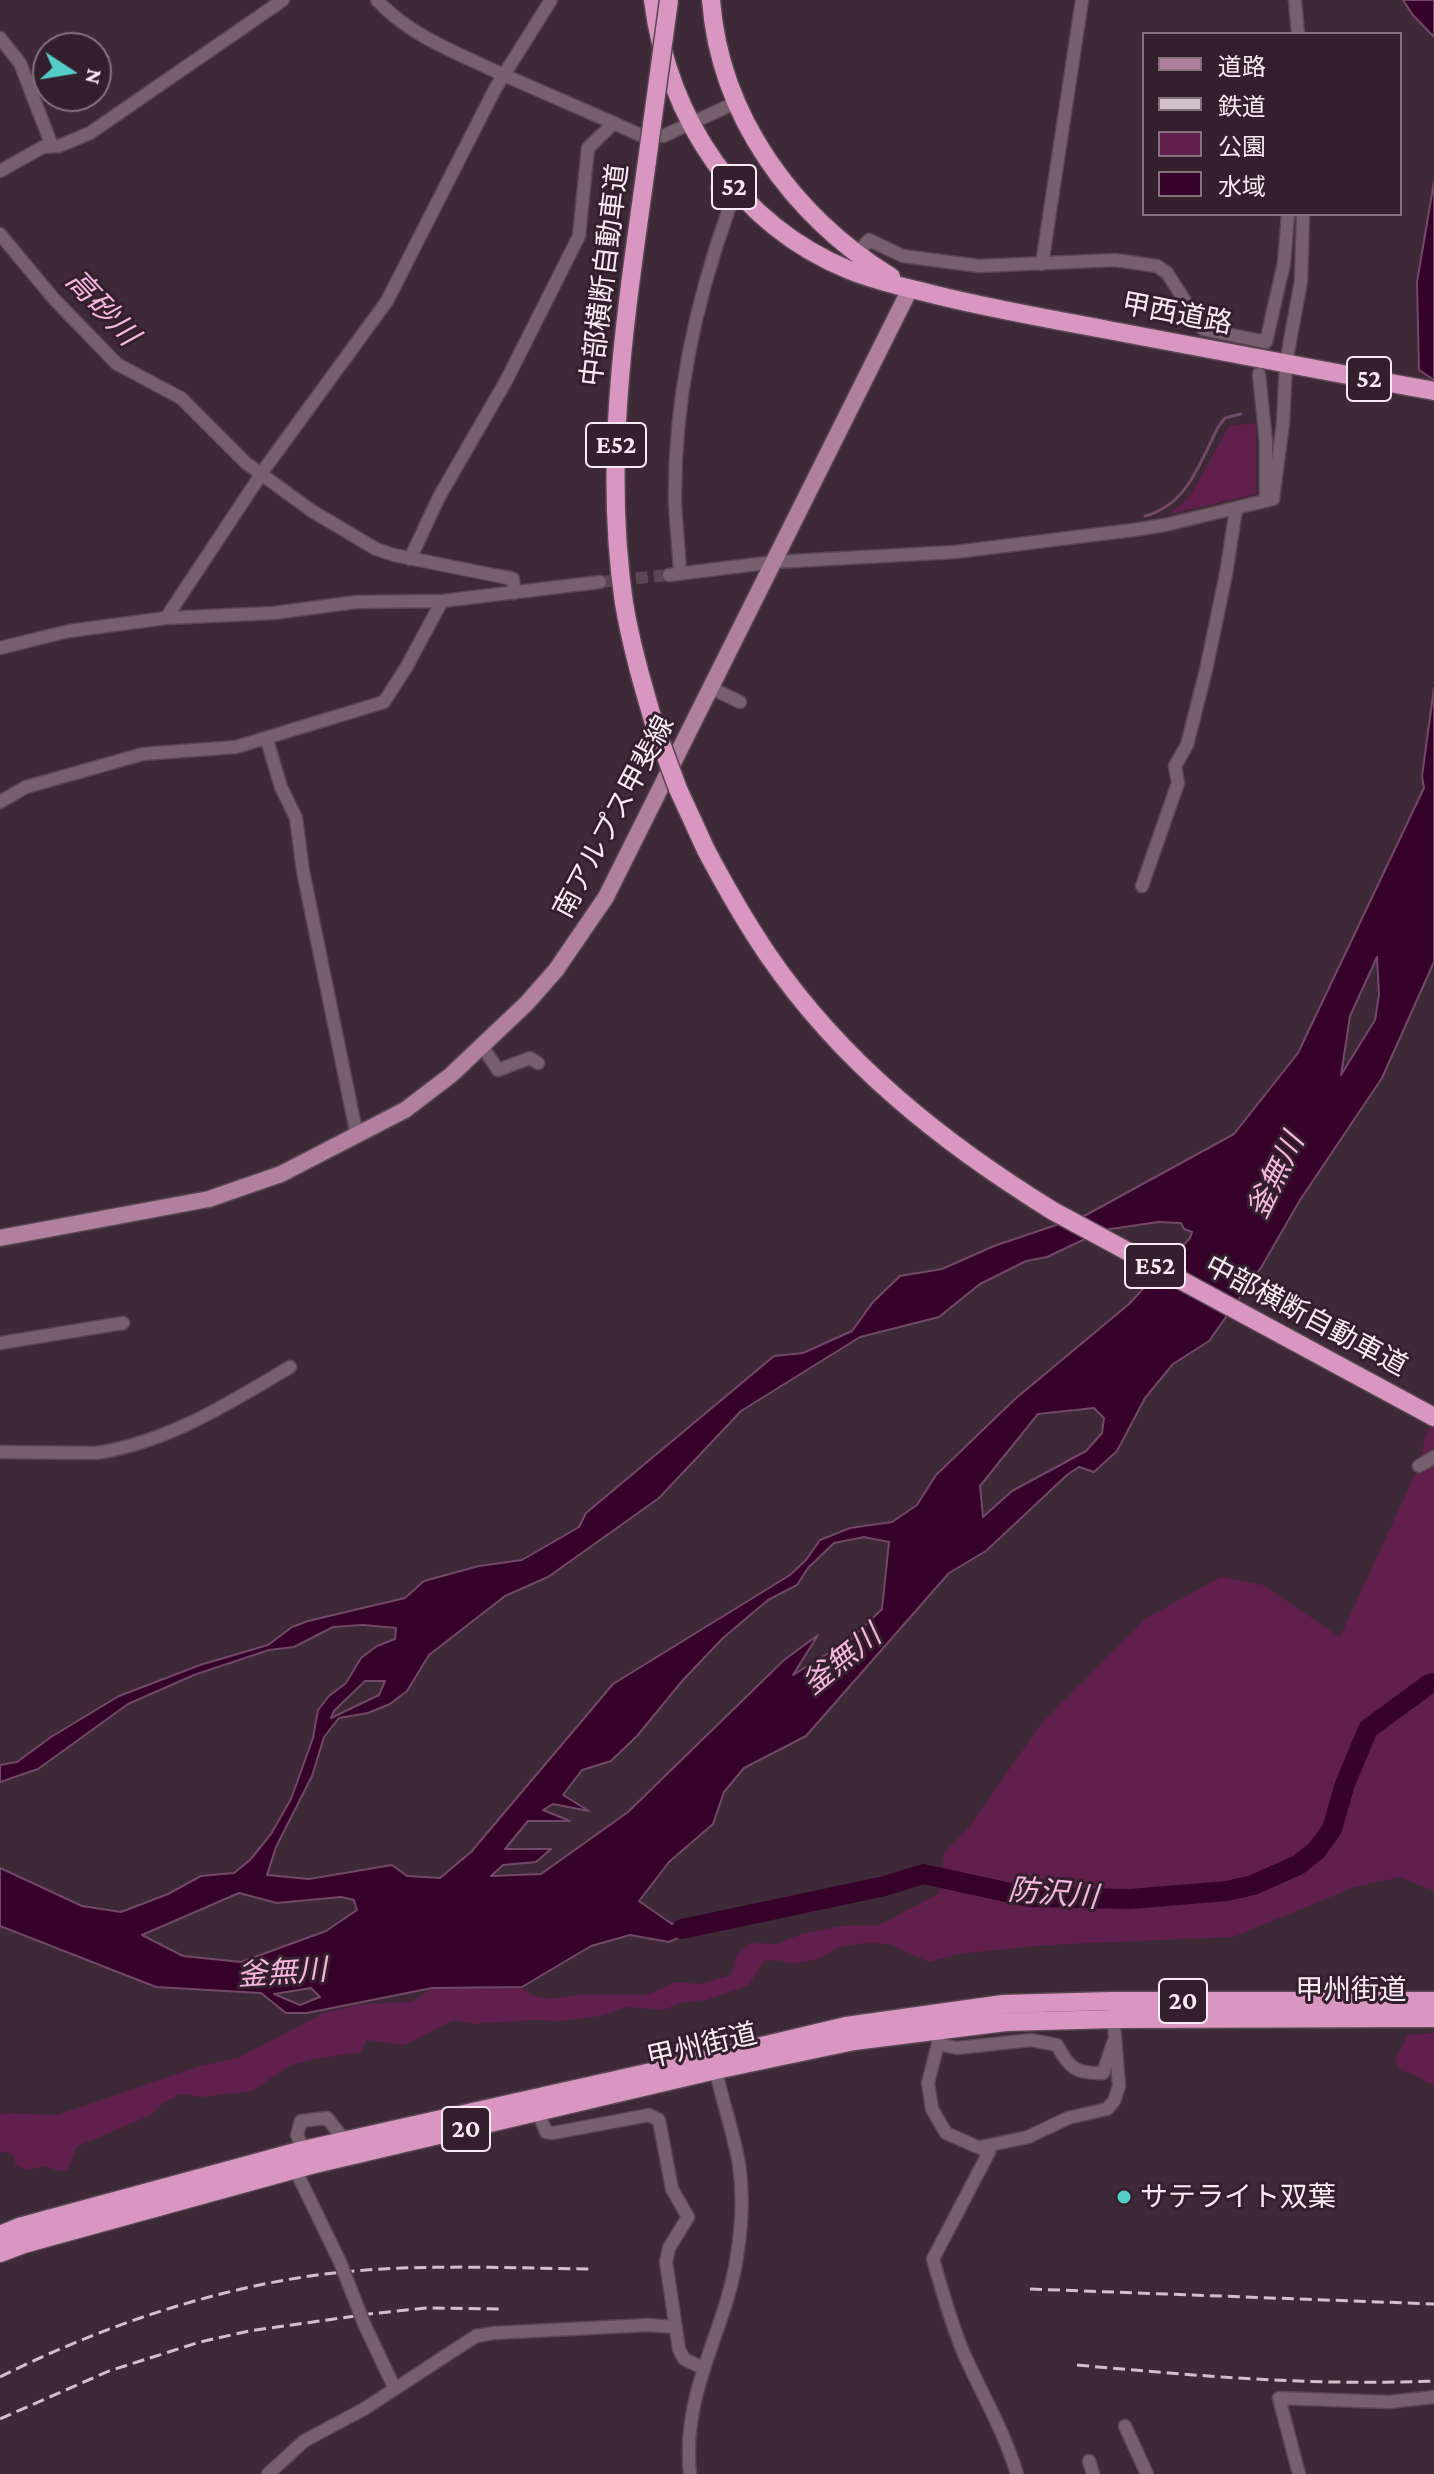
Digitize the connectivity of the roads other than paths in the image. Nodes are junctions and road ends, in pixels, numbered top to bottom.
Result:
1 (283, 0) edge
2 (377, 0) edge
3 (551, 0) edge
4 (653, 0) edge
5 (669, 0) edge
6 (711, 0) edge
7 (1082, 0) edge
8 (1295, 0) edge
9 (1298, 32) edge
10 (0, 38) edge
11 (503, 75) junction
12 (735, 103) junction
13 (614, 123) junction
14 (690, 124) junction
15 (52, 146) junction
16 (0, 171) edge
17 (723, 173) junction
18 (1288, 216) edge
19 (1303, 216) edge
20 (0, 234) edge
21 (856, 255) junction
22 (1042, 264) junction
23 (910, 289) junction
24 (1294, 365) junction
25 (1259, 374) dead end
26 (1434, 391) edge
27 (260, 475) junction
28 (1266, 501) junction
29 (1236, 509) junction
30 (410, 559) junction
31 (774, 562) junction
32 (600, 582) tunnel mouth
33 (514, 593) junction
34 (442, 601) junction
35 (166, 618) junction
36 (0, 648) edge
37 (711, 688) junction
38 (740, 702) dead end
39 (267, 740) junction
40 (0, 802) edge
41 (1142, 886) dead end
42 (482, 1046) junction
43 (538, 1063) dead end
44 (357, 1136) junction
45 (0, 1238) edge
46 (123, 1323) dead end
47 (0, 1343) edge
48 (290, 1367) dead end
49 (1434, 1417) edge
50 (0, 1452) edge
51 (1434, 1457) edge
52 (1419, 1466) dead end
53 (1434, 2001) edge
54 (1434, 2018) edge
55 (1113, 2019) junction
56 (938, 2036) junction
57 (714, 2063) junction
58 (538, 2112) junction
59 (347, 2139) junction
60 (980, 2147) junction
61 (303, 2161) junction
62 (0, 2235) edge
63 (0, 2253) edge
64 (675, 2327) junction
65 (703, 2368) junction
66 (395, 2389) junction
67 (1434, 2397) edge
68 (1125, 2426) dead end
69 (1089, 2461) dead end
70 (268, 2474) edge
71 (690, 2474) edge
72 (1017, 2474) edge
73 (1093, 2474) edge
74 (1147, 2474) edge
75 (1299, 2474) edge

1 - 15 street
2 - 11 street
3 - 11 street
4 - 14 highway, 甲西道路 / 52
5 - 49 highway, 中部横断自動車道 / E52, bridge
6 - 12 highway, 甲西道路 / 52
7 - 22 street
8 - 9 street
10 - 15 street
11 - 13 street
11 - 27 street
12 - 14 street
12 - 21 highway, 甲西道路 / 52
13 - 14 street
13 - 30 street
14 - 17 highway, 甲西道路 / 52
15 - 16 street
17 - 23 highway, 甲西道路 / 52
17 - 31 street
18 - 22 street
19 - 24 street
20 - 27 street
21 - 22 street
21 - 23 highway, 甲西道路 / 52
23 - 24 highway, 甲西道路 / 52
23 - 31 main road, 南アルプス甲斐線
24 - 26 highway, 甲西道路 / 52
24 - 28 street
25 - 28 street
27 - 30 street
27 - 35 street
28 - 29 street
29 - 31 street
29 - 41 street
30 - 33 street
31 - 37 main road, 南アルプス甲斐線
32 - 33 street
33 - 34 street
34 - 35 street
34 - 39 street
35 - 36 street
37 - 38 street
37 - 42 main road, 南アルプス甲斐線
39 - 40 street
39 - 44 street
42 - 43 street
42 - 44 main road, 南アルプス甲斐線
44 - 45 main road, 南アルプス甲斐線
46 - 47 street
48 - 50 street
51 - 52 street
53 - 55 highway, 甲州街道 / 20
54 - 55 highway, 甲州街道 / 20
55 - 56 highway, 甲州街道 / 20
55 - 56 street
55 - 57 highway, 甲州街道 / 20
55 - 60 street
56 - 57 highway, 甲州街道 / 20
56 - 60 street
57 - 58 highway, 甲州街道 / 20
57 - 59 highway, 甲州街道 / 20
57 - 65 street
58 - 61 highway, 甲州街道 / 20
58 - 64 street
59 - 61 highway, 甲州街道 / 20
59 - 61 street
60 - 72 street
61 - 62 highway, 甲州街道 / 20
61 - 63 highway, 甲州街道 / 20
61 - 66 street, bridge
64 - 65 street
64 - 66 street
65 - 71 street
66 - 70 street
67 - 75 street
68 - 74 street
69 - 73 street

